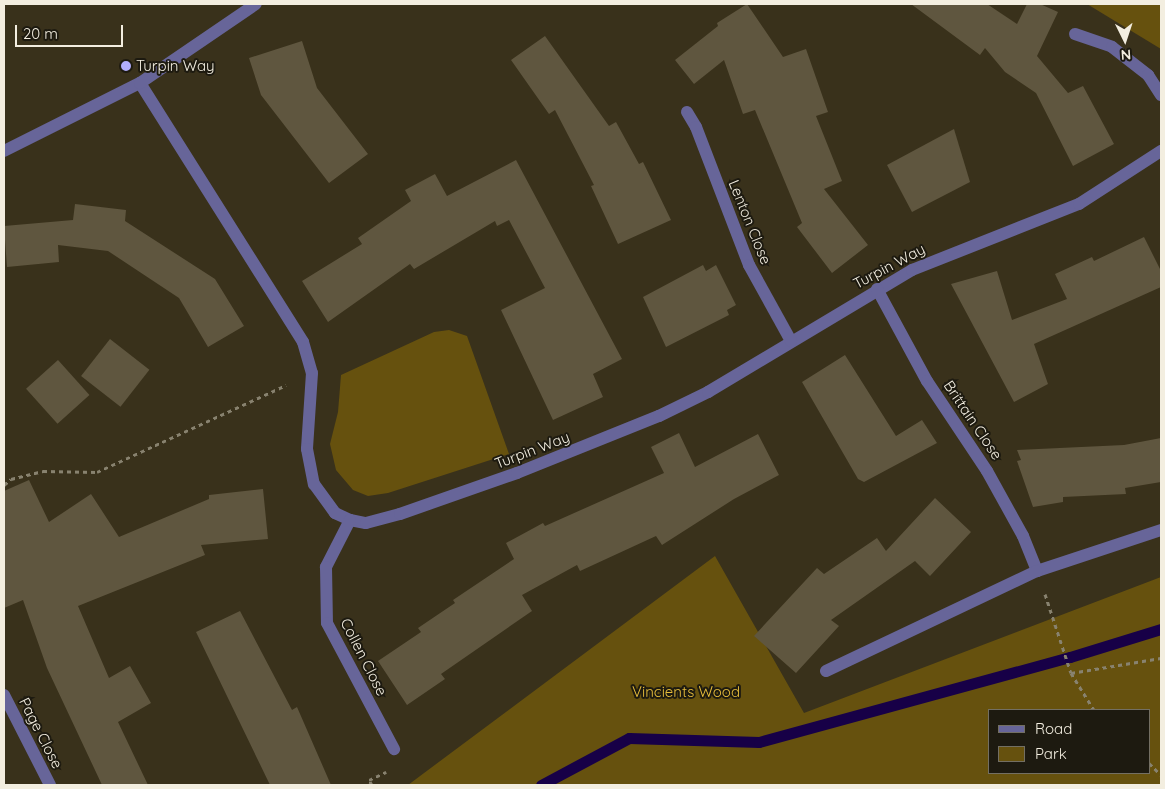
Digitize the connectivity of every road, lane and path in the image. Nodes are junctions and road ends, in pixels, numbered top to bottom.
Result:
1 (256, 4) edge
2 (242, 7) edge
3 (1075, 34) dead end
4 (140, 83) junction
5 (1161, 95) edge
6 (687, 112) dead end
7 (4, 151) edge
8 (1161, 151) edge
9 (877, 289) junction
10 (791, 341) junction
11 (312, 373) junction
12 (4, 485) edge
13 (350, 520) junction
14 (1161, 530) edge
15 (1037, 571) junction
16 (1054, 618) dead end
17 (1161, 658) edge
18 (826, 671) dead end
19 (1071, 673) junction
20 (4, 696) edge
21 (1093, 709) edge
22 (394, 749) dead end
23 (1150, 764) edge
24 (1161, 775) edge
25 (46, 784) edge

1 - 2 street
2 - 4 street
3 - 5 street
4 - 7 street
4 - 11 street
6 - 10 street, Lenton Close
8 - 9 street, Turpin Way
9 - 10 street, Turpin Way
9 - 15 street, Brittain Close
10 - 13 street, Turpin Way
11 - 12 path
11 - 13 street
13 - 22 street, Collen Close
14 - 15 street
15 - 18 street
16 - 19 path
17 - 19 path
19 - 21 path
20 - 25 street, Page Close
23 - 24 path

